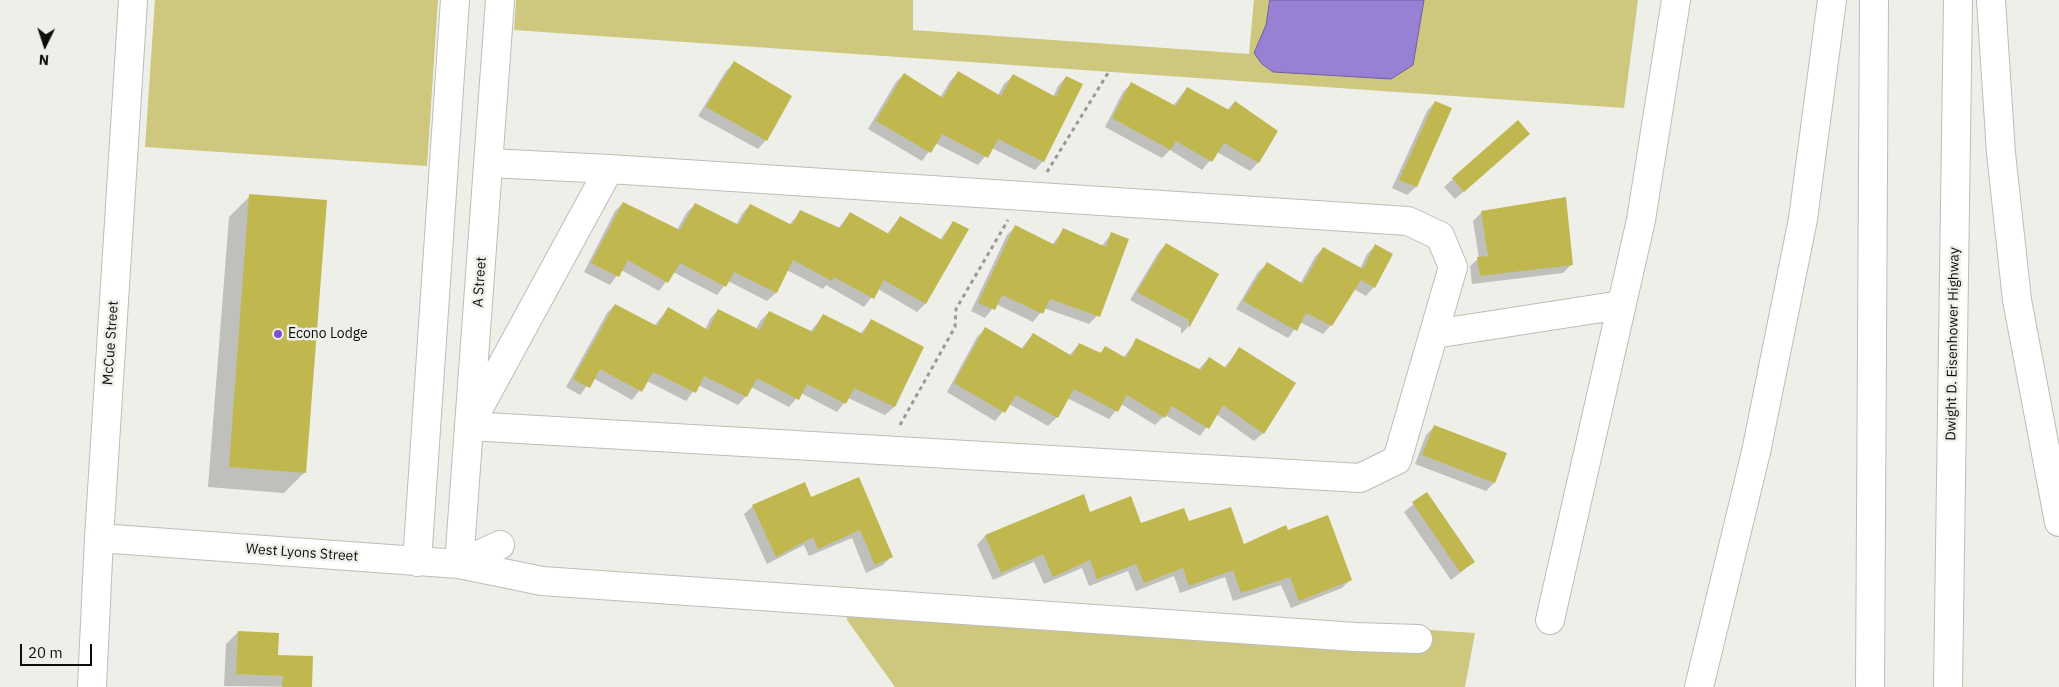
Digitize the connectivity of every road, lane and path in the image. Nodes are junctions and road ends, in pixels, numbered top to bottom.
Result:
1 (133, 0) edge
2 (455, 0) edge
3 (500, 0) edge
4 (1676, 0) edge
5 (1832, 0) edge
6 (1874, 0) edge
7 (1958, 0) edge
8 (1991, 0) edge
9 (1108, 73) dead end
10 (489, 163) junction
11 (608, 169) junction
12 (1027, 196) junction
13 (1621, 305) junction
14 (1434, 334) junction
15 (469, 426) junction
16 (885, 450) junction
17 (2059, 522) edge
18 (99, 538) junction
19 (500, 546) dead end
20 (417, 562) junction
21 (459, 564) junction
22 (1550, 620) dead end
23 (1418, 639) dead end
24 (92, 687) edge
25 (1699, 687) edge
26 (1870, 687) edge
27 (1948, 687) edge

1 - 18 main road, McCue Street
2 - 20 main road
3 - 10 main road, A Street
4 - 13 main road
5 - 25 main road
6 - 26 main road
7 - 27 main road, Dwight D. Eisenhower Highway
8 - 17 main road
9 - 12 path
10 - 11 main road
10 - 15 main road, A Street
11 - 12 main road
11 - 15 main road
12 - 14 main road
12 - 16 path
13 - 14 main road
13 - 22 main road
14 - 16 main road
15 - 16 main road
15 - 21 main road, A Street
18 - 20 main road, West Lyons Street
18 - 24 main road, McCue Street
19 - 21 main road, West Lyons Street
20 - 21 main road, West Lyons Street
21 - 23 main road

